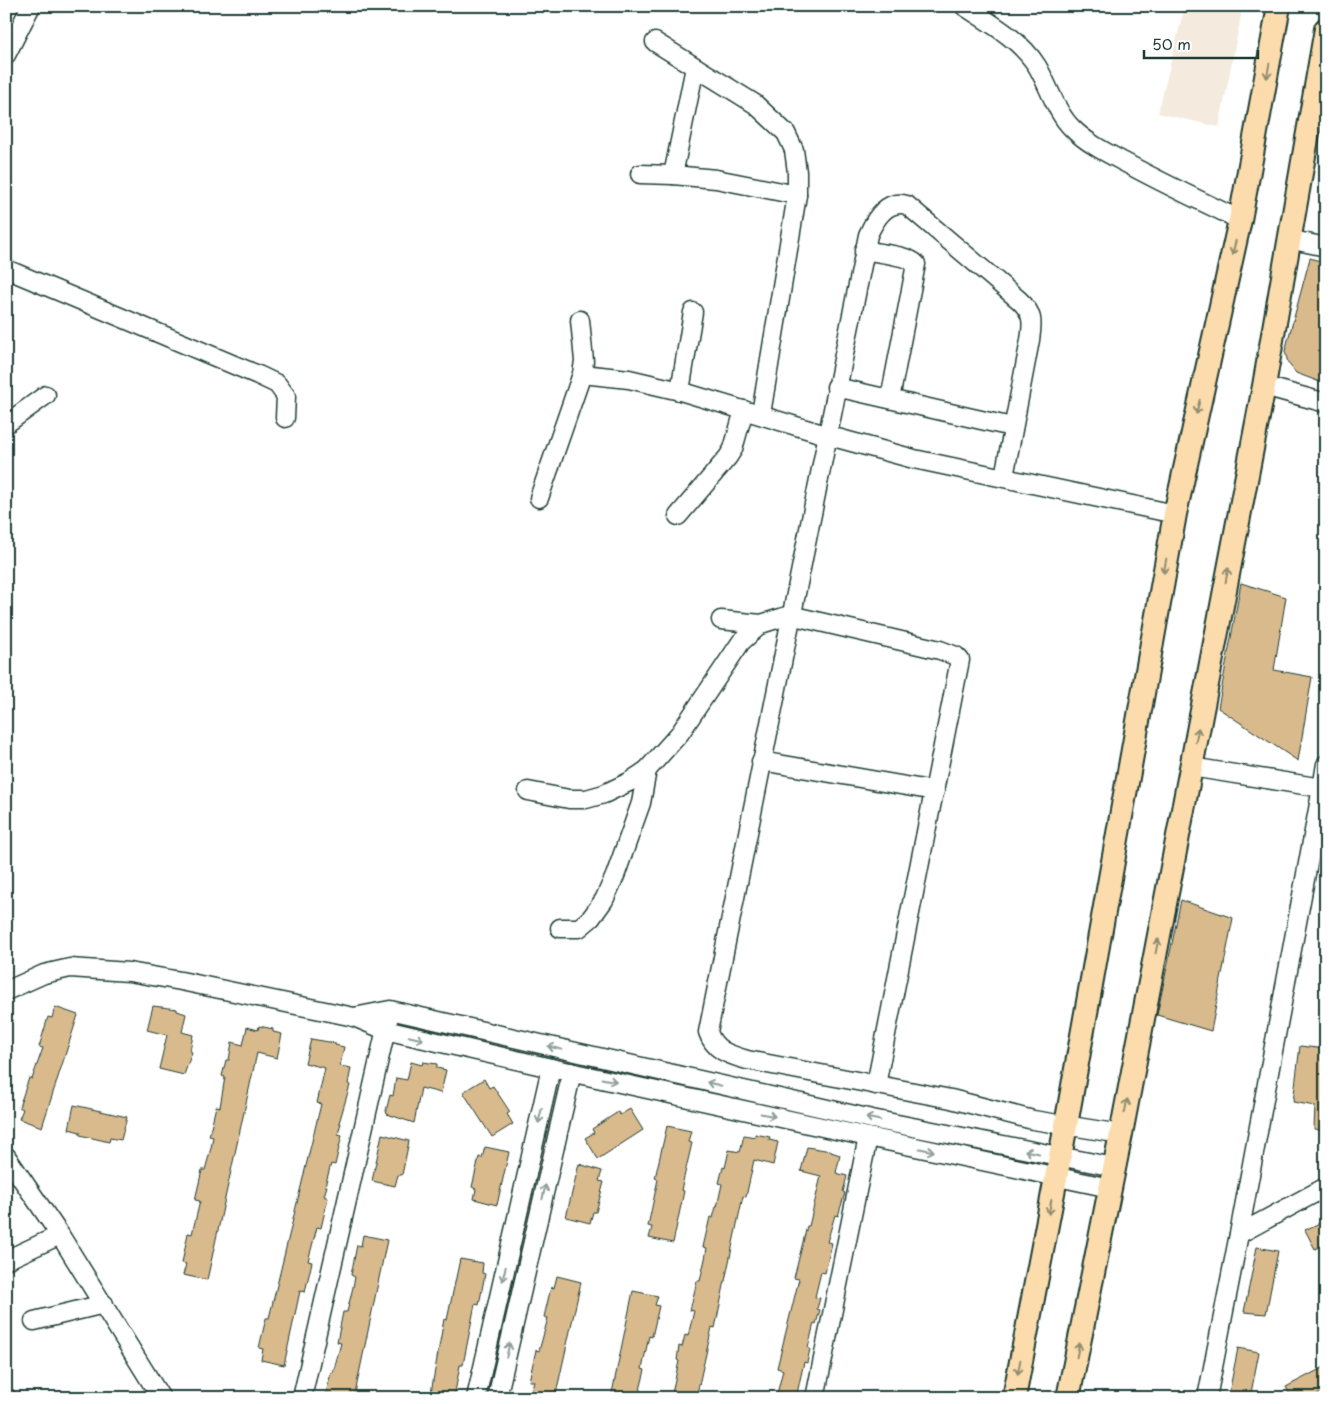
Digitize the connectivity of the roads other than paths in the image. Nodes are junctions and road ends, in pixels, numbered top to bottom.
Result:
1 (31, 6) edge
2 (964, 6) edge
3 (1280, 6) edge
4 (1326, 29) edge
5 (655, 42) dead end
6 (6, 55) edge
7 (695, 67) junction
8 (640, 174) dead end
9 (673, 175) junction
10 (797, 195) junction
11 (1240, 220) junction
12 (1288, 239) junction
13 (1326, 247) edge
14 (864, 250) junction
15 (6, 269) edge
16 (693, 312) dead end
17 (580, 320) dead end
18 (582, 374) junction
19 (1264, 386) junction
20 (836, 388) junction
21 (680, 390) junction
22 (46, 395) dead end
23 (890, 399) junction
24 (1326, 403) edge
25 (753, 412) junction
26 (285, 418) dead end
27 (6, 424) edge
28 (1012, 427) junction
29 (826, 436) junction
30 (1004, 477) junction
31 (539, 498) dead end
32 (1175, 514) junction
33 (678, 516) dead end
34 (790, 615) junction
35 (721, 620) dead end
36 (761, 624) junction
37 (761, 761) junction
38 (1326, 764) edge
39 (1191, 768) junction
40 (647, 770) junction
41 (1324, 788) edge
42 (935, 791) junction
43 (528, 792) dead end
44 (560, 928) dead end
45 (6, 991) edge
46 (390, 1010) junction
47 (354, 1016) junction
48 (385, 1030) junction
49 (551, 1068) junction
50 (572, 1072) junction
51 (876, 1086) junction
52 (1066, 1125) junction
53 (1121, 1134) junction
54 (868, 1137) junction
55 (6, 1156) edge
56 (1057, 1167) junction
57 (1112, 1178) junction
58 (1326, 1187) edge
59 (1239, 1234) junction
60 (60, 1235) junction
61 (511, 1242) junction
62 (531, 1246) junction
63 (6, 1260) edge
64 (104, 1304) junction
65 (34, 1321) dead end
66 (161, 1398) edge
67 (302, 1398) edge
68 (476, 1398) edge
69 (497, 1398) edge
70 (815, 1398) edge
71 (1014, 1398) edge
72 (1068, 1398) edge
73 (1207, 1398) edge

1 - 6 street
2 - 11 street
3 -> 11 main road
4 - 12 main road
5 - 7 street
7 - 9 street
7 - 10 street
8 - 9 street
9 - 10 street
10 - 25 street
11 -> 32 main road
12 - 13 street
12 - 19 main road
14 - 20 street
14 - 23 street
14 - 28 street
15 - 26 street
16 - 21 street
17 - 18 street
18 - 21 street
18 - 31 street
19 - 24 street
39 -> 19 main road
20 - 23 street
20 - 29 street
21 - 25 street
22 - 27 street
23 - 28 street
25 - 29 street
25 - 33 street
28 - 30 street
29 - 30 street
29 - 34 street
30 - 32 street
32 -> 52 main road
34 - 36 street
34 - 37 street
34 - 42 street
35 - 36 street
36 - 40 street
37 - 42 street
37 - 51 street
38 - 41 street
39 - 41 street
53 -> 39 main road
40 - 43 street
40 - 44 street
41 - 59 street
42 - 51 street
45 - 47 street
46 - 47 street
46 - 48 street
56 -> 46 street
47 - 48 street
48 -> 49 street
48 - 67 street
49 - 50 street
49 -> 61 street
50 -> 54 street
62 -> 50 street
51 - 52 street
52 - 53 street
52 - 56 main road
53 - 57 main road
54 -> 56 street
54 - 70 street
55 - 60 street
56 - 57 street
56 -> 71 main road
72 -> 57 main road
58 - 59 street
59 - 73 street
60 - 63 street
60 - 64 street
61 - 62 street
61 -> 68 street
69 -> 62 street
64 - 65 street
64 - 66 street

